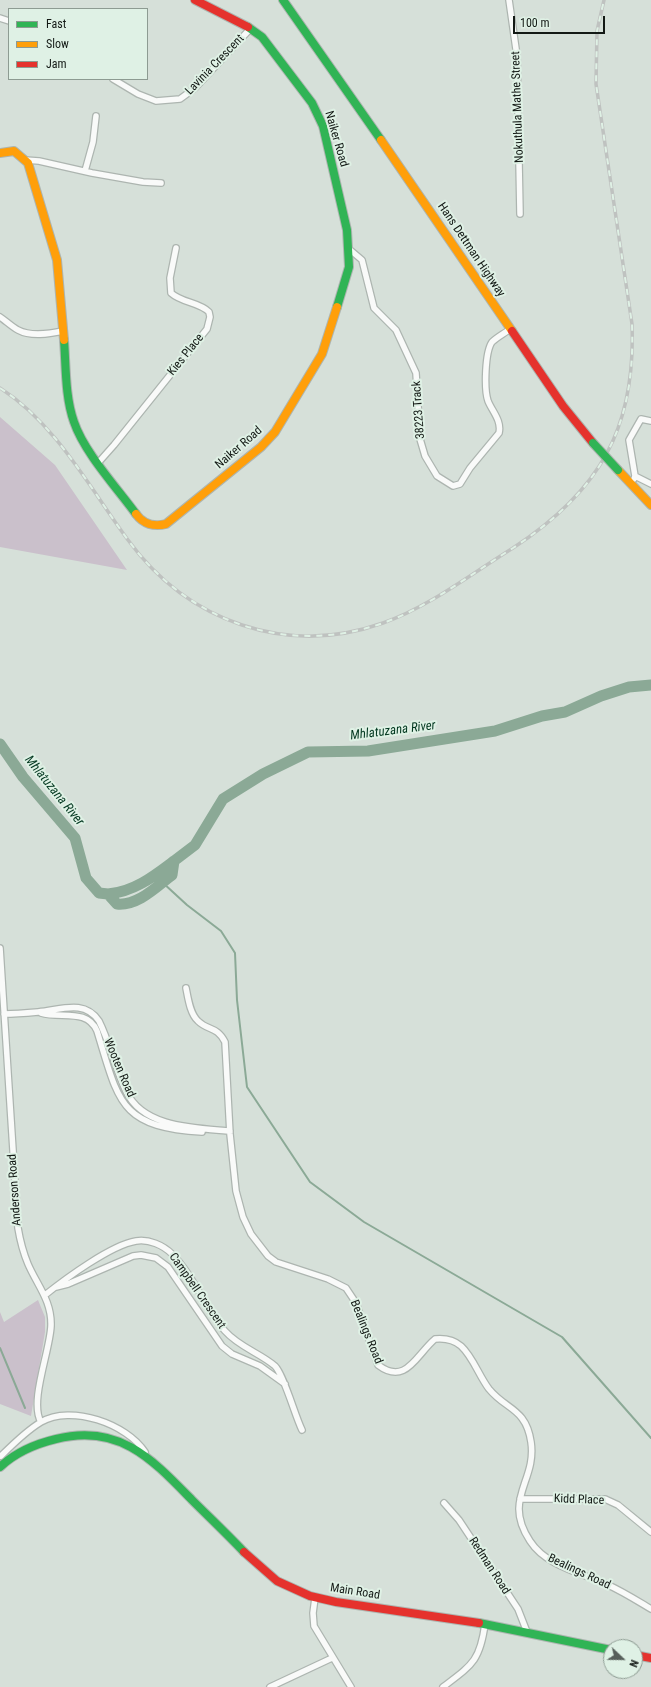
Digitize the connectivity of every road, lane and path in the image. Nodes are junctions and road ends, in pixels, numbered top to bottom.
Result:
1 (195, 0) edge
2 (282, 0) edge
3 (509, 0) edge
4 (251, 28) junction
5 (115, 80) edge
6 (96, 116) dead end
7 (0, 153) edge
8 (25, 160) junction
9 (85, 171) junction
10 (161, 183) dead end
11 (520, 214) dead end
12 (176, 248) dead end
13 (349, 249) junction
14 (0, 317) edge
15 (510, 329) junction
16 (62, 332) junction
17 (651, 421) edge
18 (98, 463) junction
19 (635, 476) junction
20 (651, 484) edge
21 (633, 488) junction
22 (651, 505) edge
23 (0, 948) edge
24 (186, 988) dead end
25 (40, 1012) junction
26 (4, 1014) junction
27 (230, 1133) junction
28 (54, 1288) junction
29 (45, 1295) junction
30 (285, 1384) junction
31 (41, 1422) junction
32 (302, 1430) dead end
33 (146, 1455) junction
34 (3, 1457) edge
35 (0, 1467) edge
36 (520, 1498) junction
37 (444, 1503) dead end
38 (651, 1532) edge
39 (315, 1598) junction
40 (651, 1609) edge
41 (485, 1624) junction
42 (527, 1632) junction
43 (603, 1648) edge
44 (332, 1658) junction
45 (270, 1687) edge
46 (351, 1687) edge
47 (443, 1687) edge

1 - 4 street, Naiker Road
2 - 15 street, Hans Dettman Highway
3 - 11 street, Nokuthula Mathe Street
4 - 5 street, Lavinia Crescent
4 - 13 street, Naiker Road
6 - 9 street
7 - 8 street
8 - 9 street
8 - 16 street, Naiker Road
9 - 10 street
12 - 18 street, Kies Place
13 - 15 street, 38223 Track
13 - 18 street, Naiker Road
14 - 16 street
15 - 21 street, Hans Dettman Highway, bridge
16 - 18 street, Naiker Road
17 - 19 street
19 - 20 street
19 - 21 street
21 - 22 street, Hans Dettman Highway
23 - 26 street, Anderson Road
24 - 27 street, Bealings Road
25 - 26 street, Wooten Road
25 - 27 street, Wooten Road
25 - 27 street, Wooten Road
26 - 29 street, Anderson Road
27 - 36 street, Bealings Road
28 - 29 street, Campbell Crescent
28 - 30 street, Campbell Crescent
28 - 30 street, Campbell Crescent
29 - 31 street, Anderson Road
30 - 32 street, Campbell Crescent
31 - 33 street, Main Road
31 - 34 street, Main Road
33 - 34 street, Main Road
33 - 39 street, Main Road
34 - 35 street, Main Road
36 - 38 street, Kidd Place
36 - 40 street, Bealings Road
37 - 42 street, Redman Road
39 - 41 street, Main Road
39 - 44 street
41 - 42 street, Main Road
41 - 47 street
42 - 43 street, Main Road
44 - 45 street
44 - 46 street

